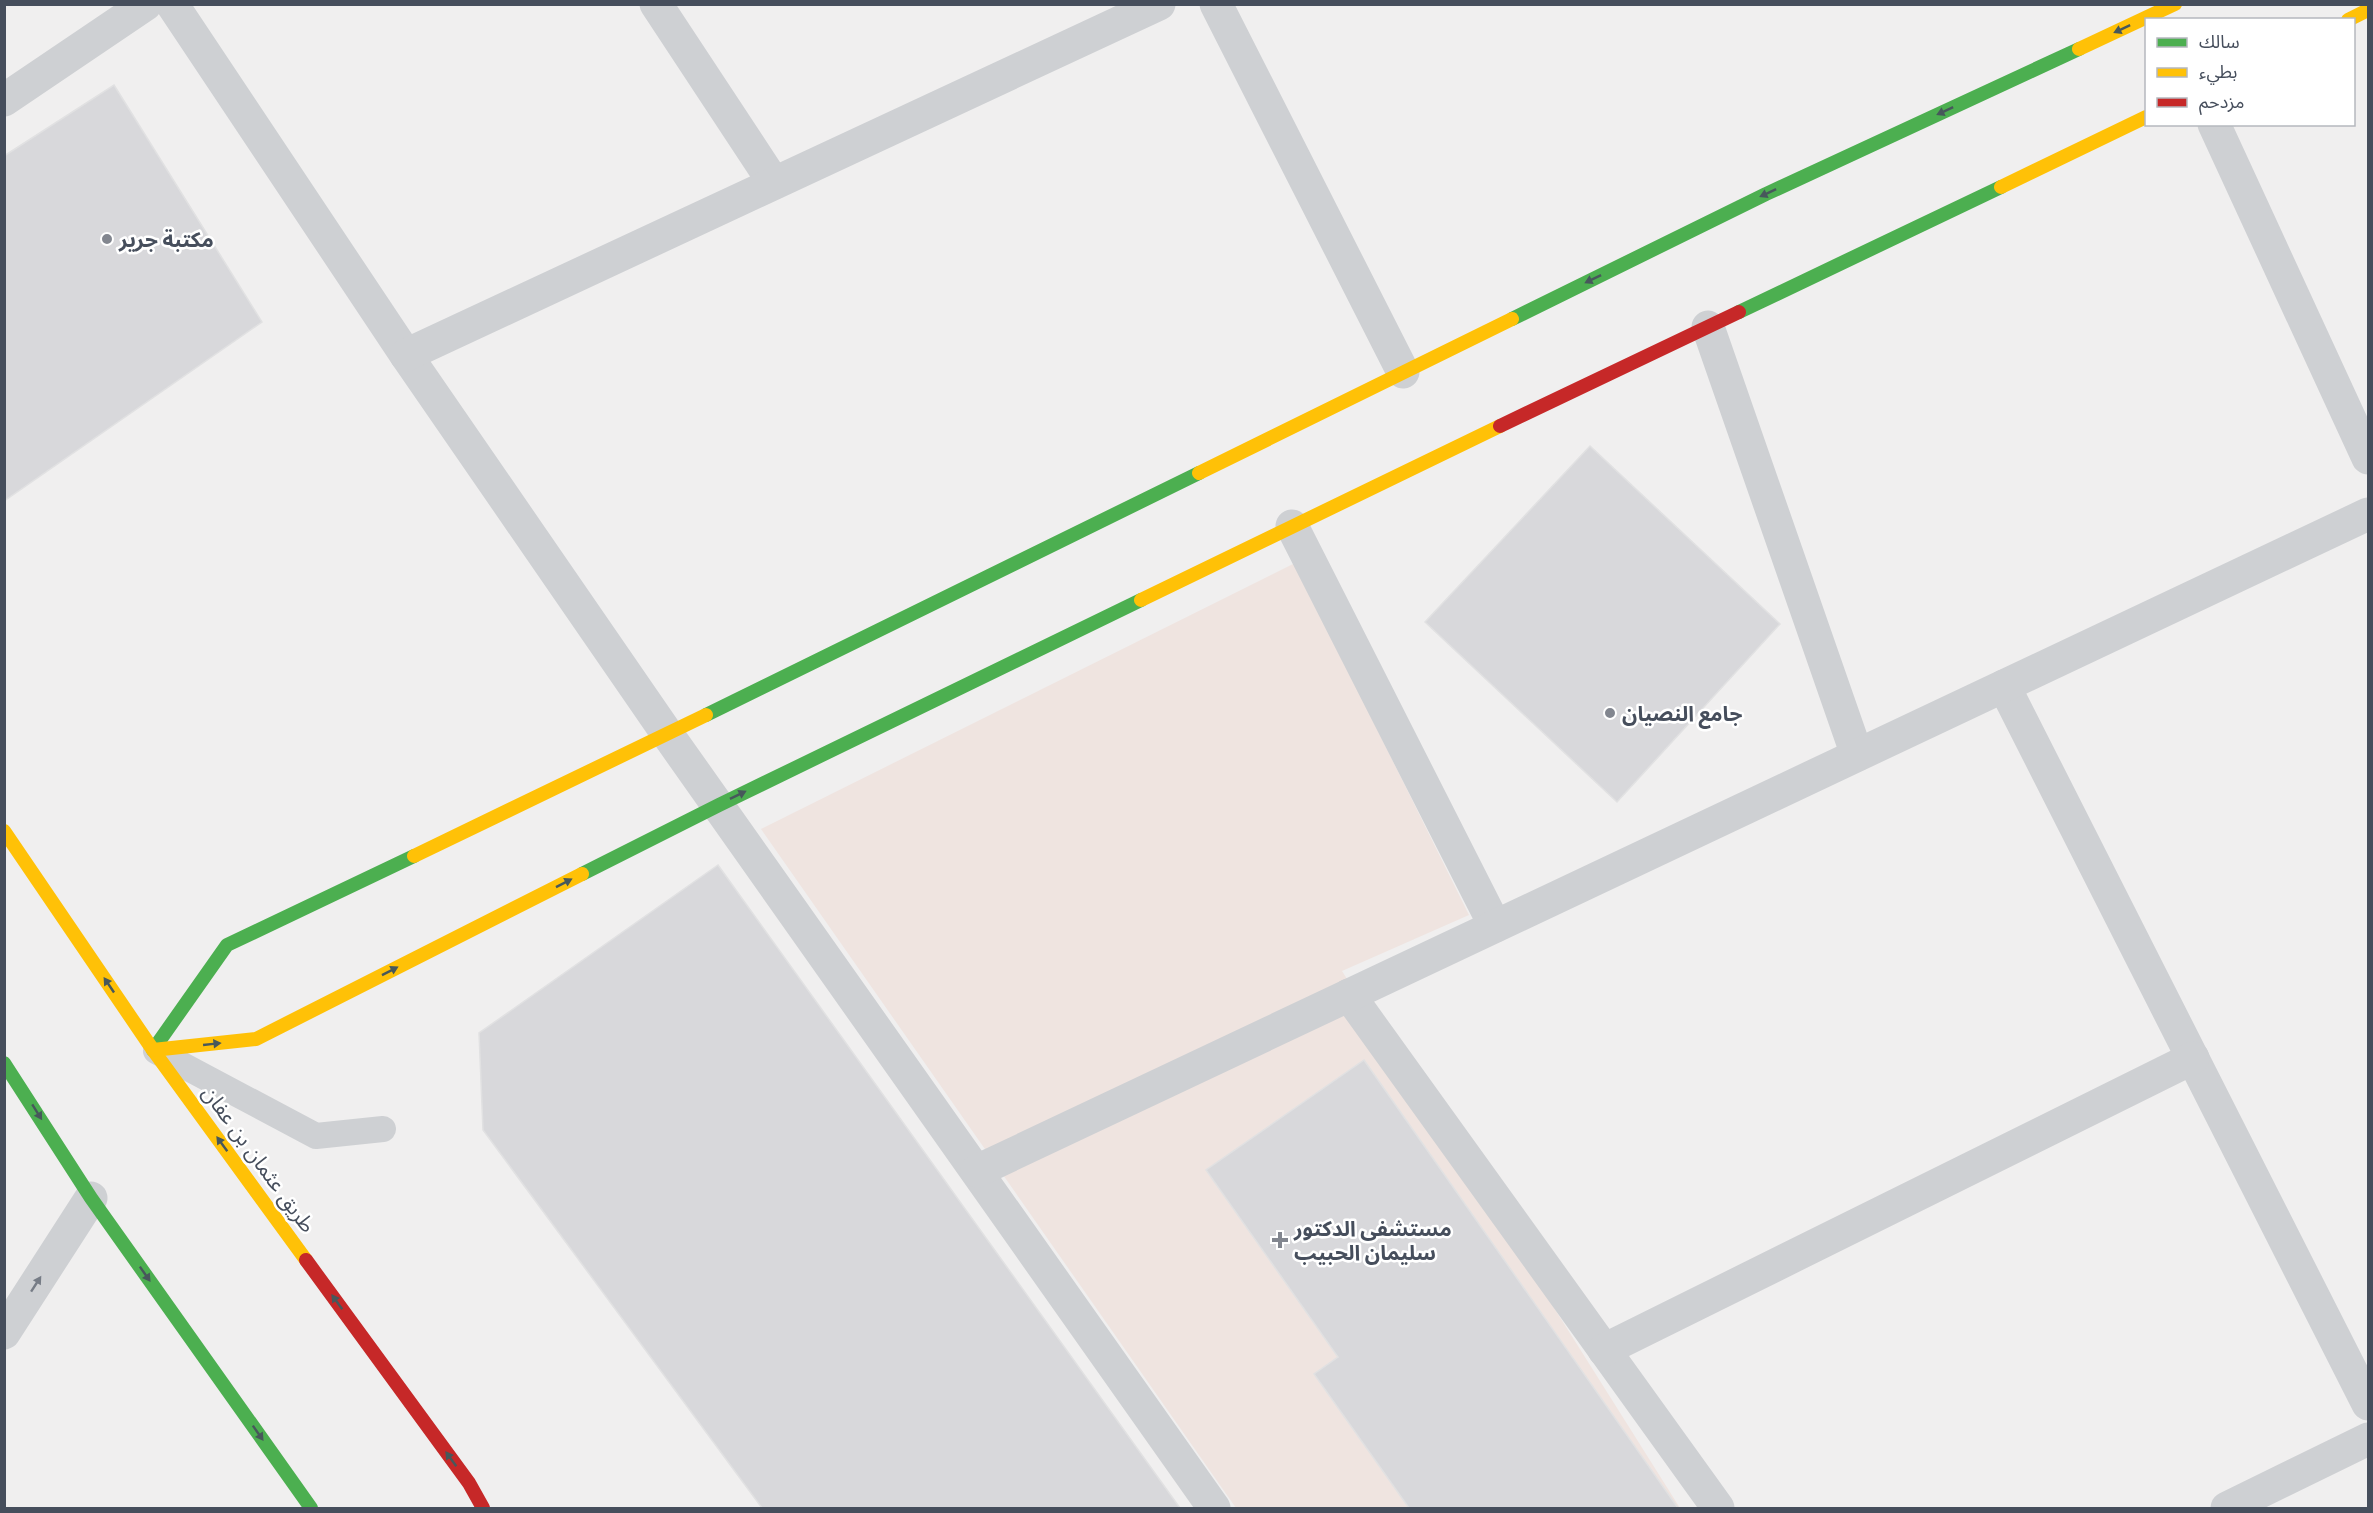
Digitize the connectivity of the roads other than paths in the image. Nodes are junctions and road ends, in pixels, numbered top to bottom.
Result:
1 (146, 4) edge
2 (172, 4) edge
3 (656, 4) edge
4 (1159, 4) edge
5 (1216, 4) edge
6 (2368, 9) edge
7 (2153, 11) edge
8 (2352, 18) edge
9 (4, 100) edge
10 (2145, 117) edge
11 (2215, 126) edge
12 (774, 183) junction
13 (1708, 327) junction
14 (406, 355) junction
15 (1404, 372) junction
16 (2368, 458) edge
17 (2368, 514) edge
18 (1292, 526) junction
19 (2004, 686) junction
20 (668, 735) junction
21 (1857, 755) junction
22 (719, 805) junction
23 (4, 831) edge
24 (1495, 926) junction
25 (1348, 996) junction
26 (153, 1050) junction
27 (2193, 1058) junction
28 (9, 1082) edge
29 (383, 1129) dead end
30 (977, 1171) junction
31 (91, 1198) junction
32 (4, 1333) edge
33 (1604, 1350) junction
34 (2368, 1404) edge
35 (2368, 1439) edge
36 (311, 1509) edge
37 (483, 1509) edge
38 (1214, 1509) edge
39 (1718, 1509) edge
40 (2227, 1509) edge

1 - 9 street
2 - 14 street
3 - 12 street
4 - 12 street
5 - 15 street
6 - 8 street
7 -> 15 street
10 - 13 street
11 - 16 street
12 - 14 street
13 - 18 street
13 - 21 street
14 - 20 street
15 - 20 street
17 - 19 street
22 -> 18 street
18 - 24 street
19 - 21 street
19 - 27 street
20 - 22 street
20 - 26 street
21 - 24 street
26 -> 22 street
22 - 30 street
26 -> 23 street, طريق عثمان بن عفان
24 - 25 street
25 - 30 street
25 - 33 street
26 - 29 lane
37 -> 26 street, طريق عثمان بن عفان
27 - 33 street
27 - 34 street
28 -> 31 street
30 - 38 street
32 -> 31 street
31 -> 36 street
33 - 39 street
35 - 40 street

